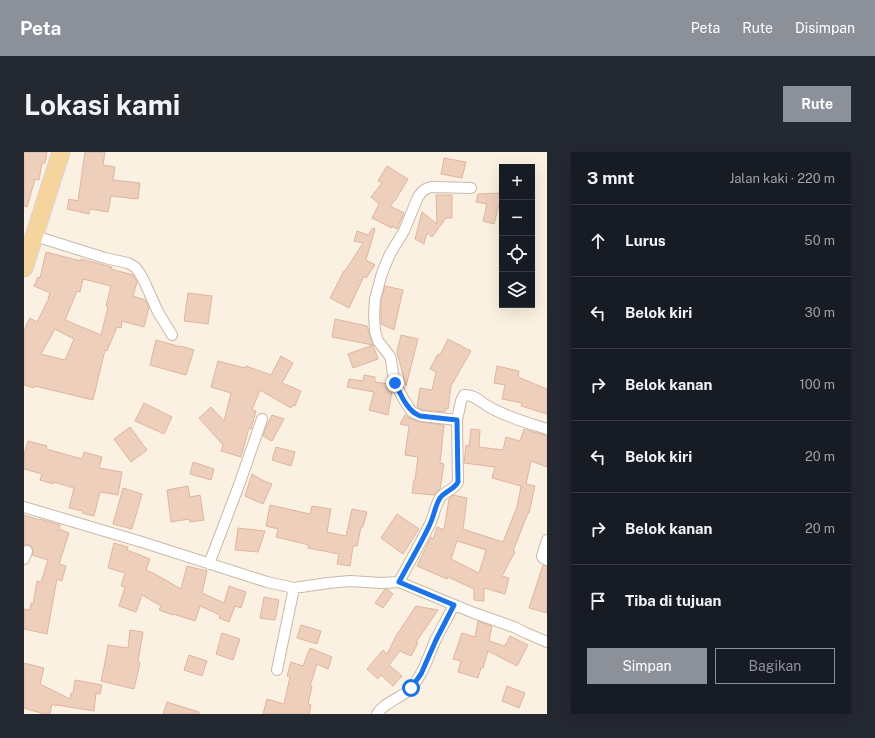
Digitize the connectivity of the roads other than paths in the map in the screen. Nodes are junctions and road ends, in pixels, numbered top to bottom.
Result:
1 (61, 152) edge
2 (471, 188) dead end
3 (35, 236) junction
4 (24, 268) edge
5 (172, 335) dead end
6 (262, 419) dead end
7 (457, 420) junction
8 (547, 429) edge
9 (24, 507) edge
10 (547, 540) edge
11 (547, 560) edge
12 (209, 564) junction
13 (399, 582) junction
14 (294, 588) junction
15 (454, 605) junction
16 (547, 642) edge
17 (277, 670) dead end
18 (377, 714) edge

1 - 3 main road
2 - 7 street
3 - 4 main road
3 - 5 street
6 - 12 street
7 - 8 street
7 - 13 street
9 - 12 street
10 - 11 street
12 - 14 street
13 - 14 street
13 - 15 street
14 - 17 street
15 - 16 street
15 - 18 street

